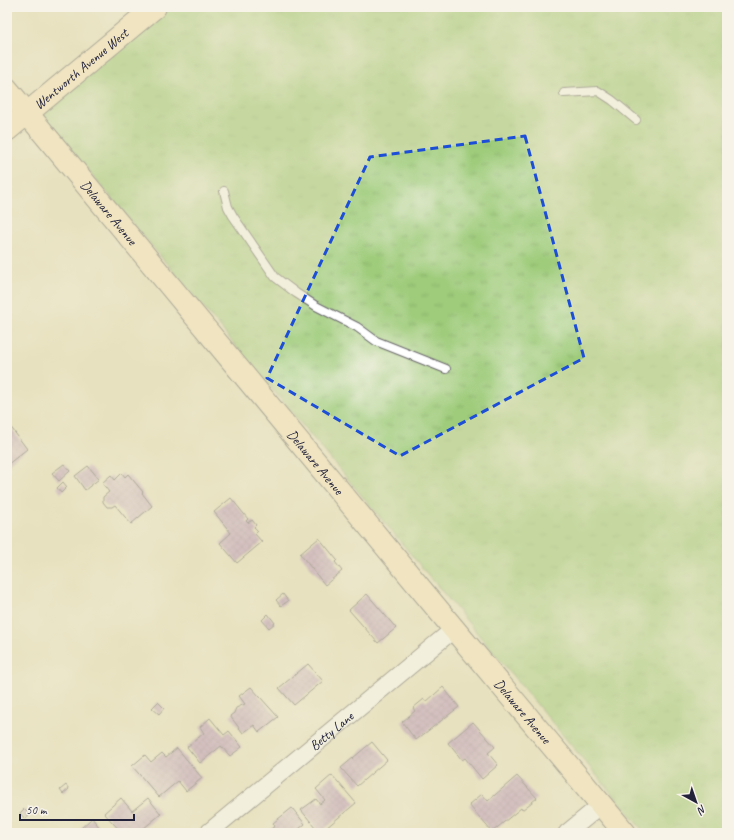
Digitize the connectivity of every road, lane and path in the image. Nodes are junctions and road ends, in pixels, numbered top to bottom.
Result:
1 (155, 7) edge
2 (7, 89) edge
3 (564, 93) dead end
4 (27, 113) junction
5 (636, 120) dead end
6 (7, 130) edge
7 (224, 192) dead end
8 (446, 369) dead end
9 (454, 629) junction
10 (601, 804) junction
11 (208, 833) edge
12 (567, 833) edge
13 (625, 833) edge

1 - 4 street, Wentworth Avenue West
2 - 4 street, Delaware Avenue
3 - 5 lane
4 - 6 street, Wentworth Avenue West
4 - 9 street, Delaware Avenue
7 - 8 lane
9 - 10 street, Delaware Avenue
9 - 11 street, Betty Lane
10 - 12 street
10 - 13 street, Delaware Avenue

